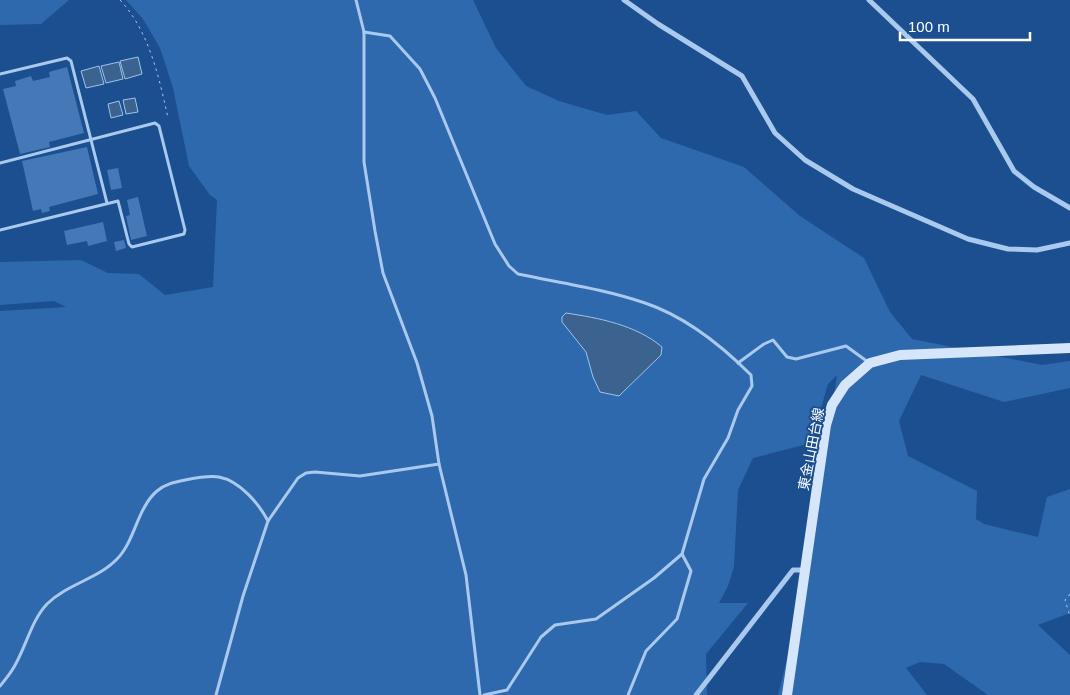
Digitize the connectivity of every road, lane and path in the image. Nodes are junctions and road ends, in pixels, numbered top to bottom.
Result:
1 (120, 0) edge
2 (356, 0) edge
3 (624, 0) edge
4 (869, 0) edge
5 (364, 32) junction
6 (0, 74) edge
7 (168, 118) dead end
8 (91, 139) junction
9 (0, 163) edge
10 (107, 203) junction
11 (1070, 208) edge
12 (0, 230) edge
13 (1070, 243) edge
14 (1070, 348) edge
15 (738, 363) junction
16 (870, 363) junction
17 (439, 464) junction
18 (268, 521) junction
19 (682, 554) junction
20 (805, 570) junction
21 (1070, 594) edge
22 (1070, 616) edge
23 (0, 686) edge
24 (216, 695) edge
25 (480, 695) edge
26 (484, 695) edge
27 (628, 695) edge
28 (696, 695) edge
29 (787, 695) edge

1 - 7 path
2 - 5 lane
3 - 13 street
4 - 11 street
5 - 15 lane
5 - 17 lane
6 - 8 lane
8 - 9 lane
8 - 10 lane
8 - 10 lane
10 - 12 lane
14 - 16 main road, 東金山田台線
15 - 16 lane
15 - 19 lane
16 - 20 main road, 東金山田台線
17 - 18 lane
17 - 25 lane
18 - 23 lane
18 - 24 lane
19 - 26 lane
19 - 27 lane
20 - 28 street
20 - 29 main road, 東金山田台線
21 - 22 path

